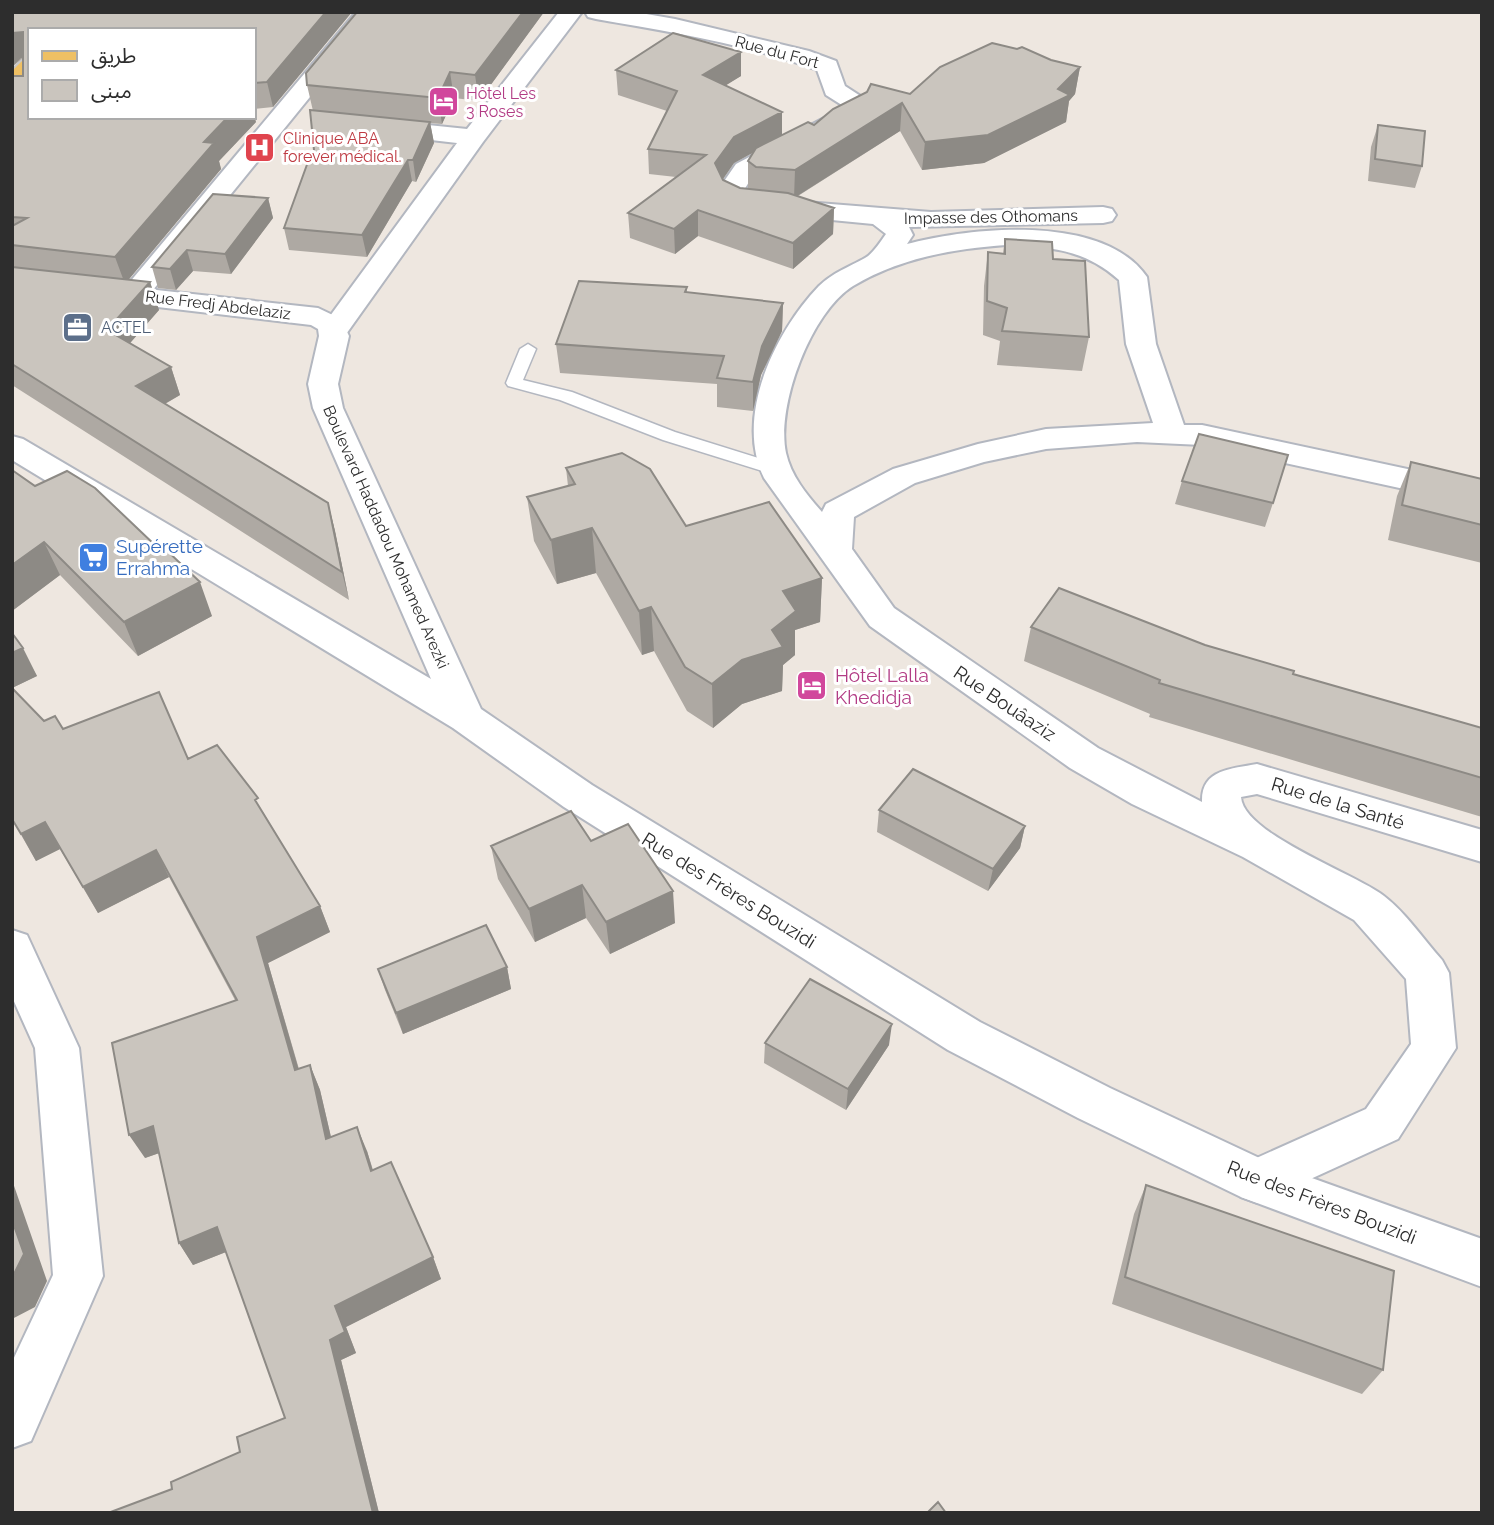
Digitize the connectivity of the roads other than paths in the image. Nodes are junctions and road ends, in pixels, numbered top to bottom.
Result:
1 (368, 12) edge
2 (571, 12) edge
3 (596, 12) edge
4 (28, 44) edge
5 (12, 51) edge
6 (28, 52) edge
7 (12, 65) edge
8 (28, 68) edge
9 (12, 85) edge
10 (256, 115) edge
11 (282, 118) junction
12 (310, 120) edge
13 (351, 125) edge
14 (474, 137) junction
15 (1103, 215) dead end
16 (880, 217) junction
17 (878, 262) junction
18 (12, 282) edge
19 (134, 295) junction
20 (334, 331) junction
21 (528, 349) dead end
22 (1172, 434) junction
23 (12, 446) edge
24 (775, 469) junction
25 (1482, 496) edge
26 (835, 550) junction
27 (466, 718) junction
28 (1257, 846) junction
29 (1482, 846) edge
30 (12, 948) edge
31 (1258, 1181) junction
32 (1482, 1263) edge
33 (12, 1422) edge

1 - 11 street
2 - 14 street, Boulevard Haddadou Mohamed Arezki
3 - 16 street, Rue du Fort
4 - 5 main road
6 - 7 main road
8 - 9 main road
10 - 11 street
11 - 12 street
11 - 19 street
13 - 14 street
14 - 20 street, Boulevard Haddadou Mohamed Arezki
15 - 16 street, Impasse des Othomans
16 - 17 street
17 - 22 street
17 - 24 street
18 - 19 street, Rue Fredj Abdelaziz
19 - 20 street, Rue Fredj Abdelaziz
20 - 27 street, Boulevard Haddadou Mohamed Arezki
21 - 24 lane
22 - 25 street
22 - 26 street
23 - 27 street, Rue des Frères Bouzidi
24 - 26 street, Rue Bouâaziz
26 - 28 street, Rue Bouâaziz
27 - 31 street, Rue des Frères Bouzidi
28 - 29 street, Rue de la Santé
28 - 31 street, Rue Bouâaziz
30 - 33 street
31 - 32 street, Rue des Frères Bouzidi

